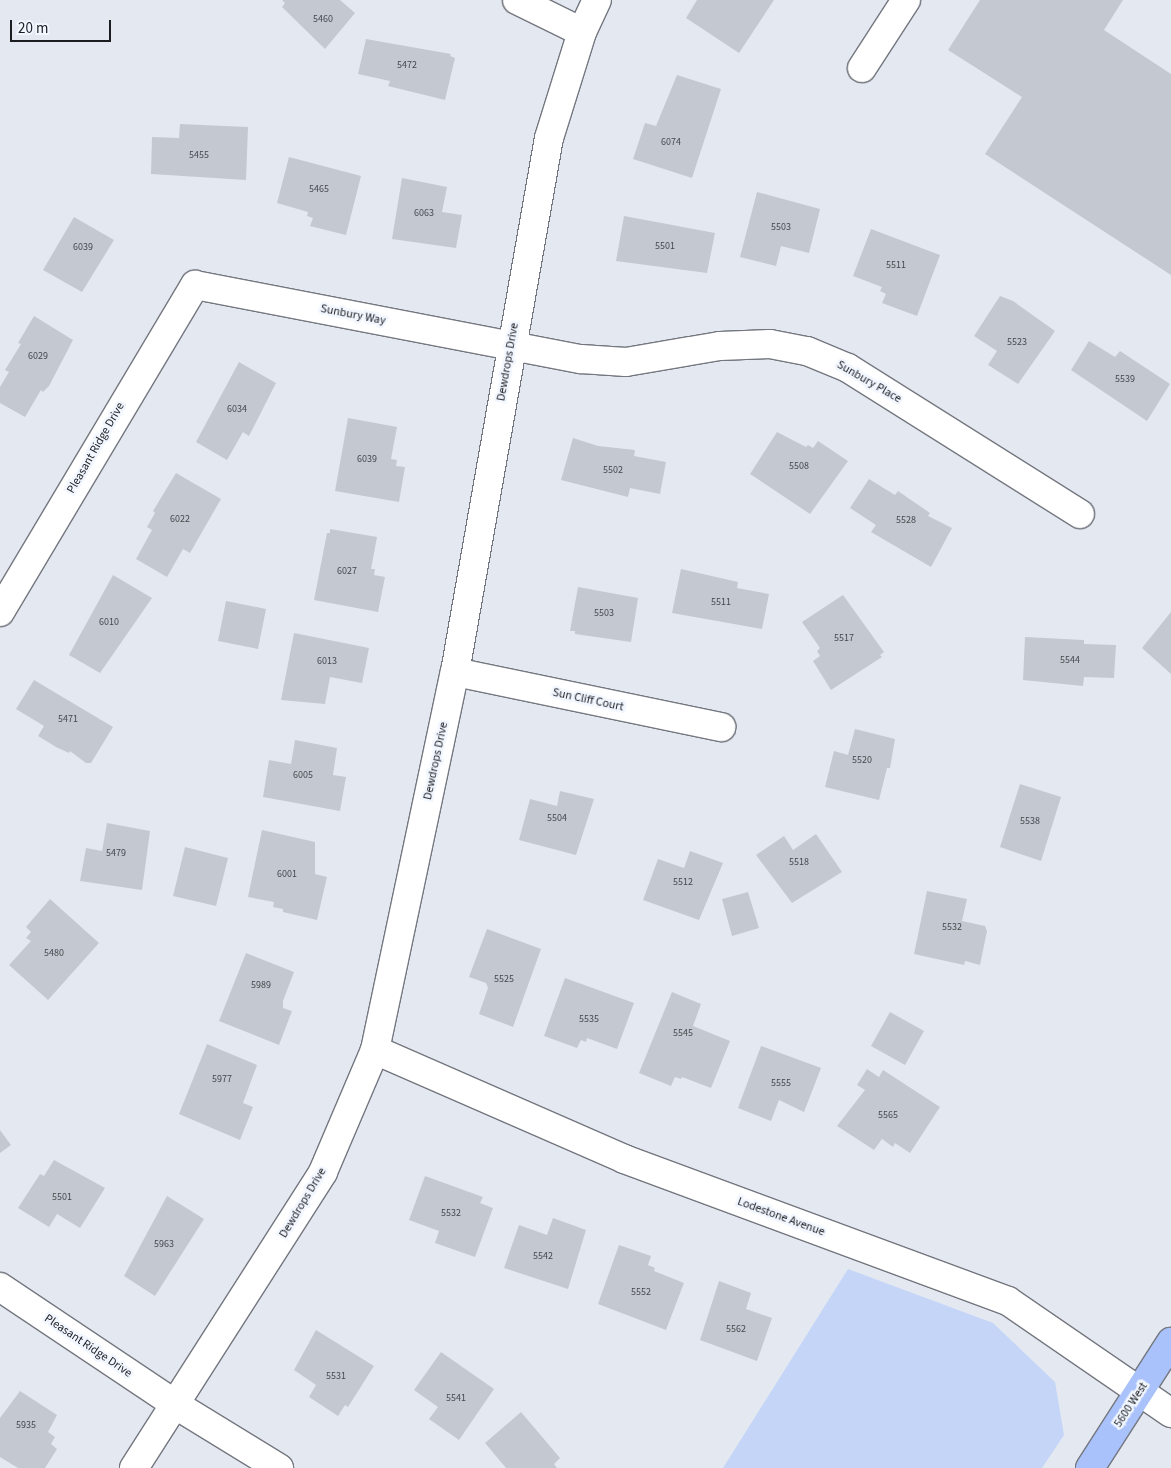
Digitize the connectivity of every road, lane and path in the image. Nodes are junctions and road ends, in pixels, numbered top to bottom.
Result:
1 (517, 0) edge
2 (597, 0) edge
3 (906, 0) edge
4 (582, 32) junction
5 (862, 68) dead end
6 (194, 285) joint
7 (512, 345) junction
8 (1080, 514) dead end
9 (0, 612) edge
10 (455, 672) junction
11 (721, 727) dead end
12 (375, 1050) junction
13 (0, 1288) edge
14 (1171, 1342) edge
15 (1139, 1392) junction
16 (176, 1405) junction
17 (1171, 1413) edge
18 (134, 1468) edge
19 (279, 1468) edge
20 (1090, 1468) edge

1 - 4 street
2 - 4 street, Dewdrops Drive
3 - 5 street
4 - 7 street, Dewdrops Drive
6 - 7 street, Sunbury Way
6 - 9 street, Pleasant Ridge Drive
7 - 8 street, Sunbury Place
7 - 10 street, Dewdrops Drive
10 - 11 street, Sun Cliff Court
10 - 12 street, Dewdrops Drive
12 - 15 street, Lodestone Avenue
12 - 16 street, Dewdrops Drive
13 - 16 street, Pleasant Ridge Drive
14 - 15 main road, 5600 West
15 - 17 street, Lodestone Avenue
15 - 20 main road, 5600 West
16 - 18 street, Dewdrops Drive
16 - 19 street, Pleasant Ridge Drive

